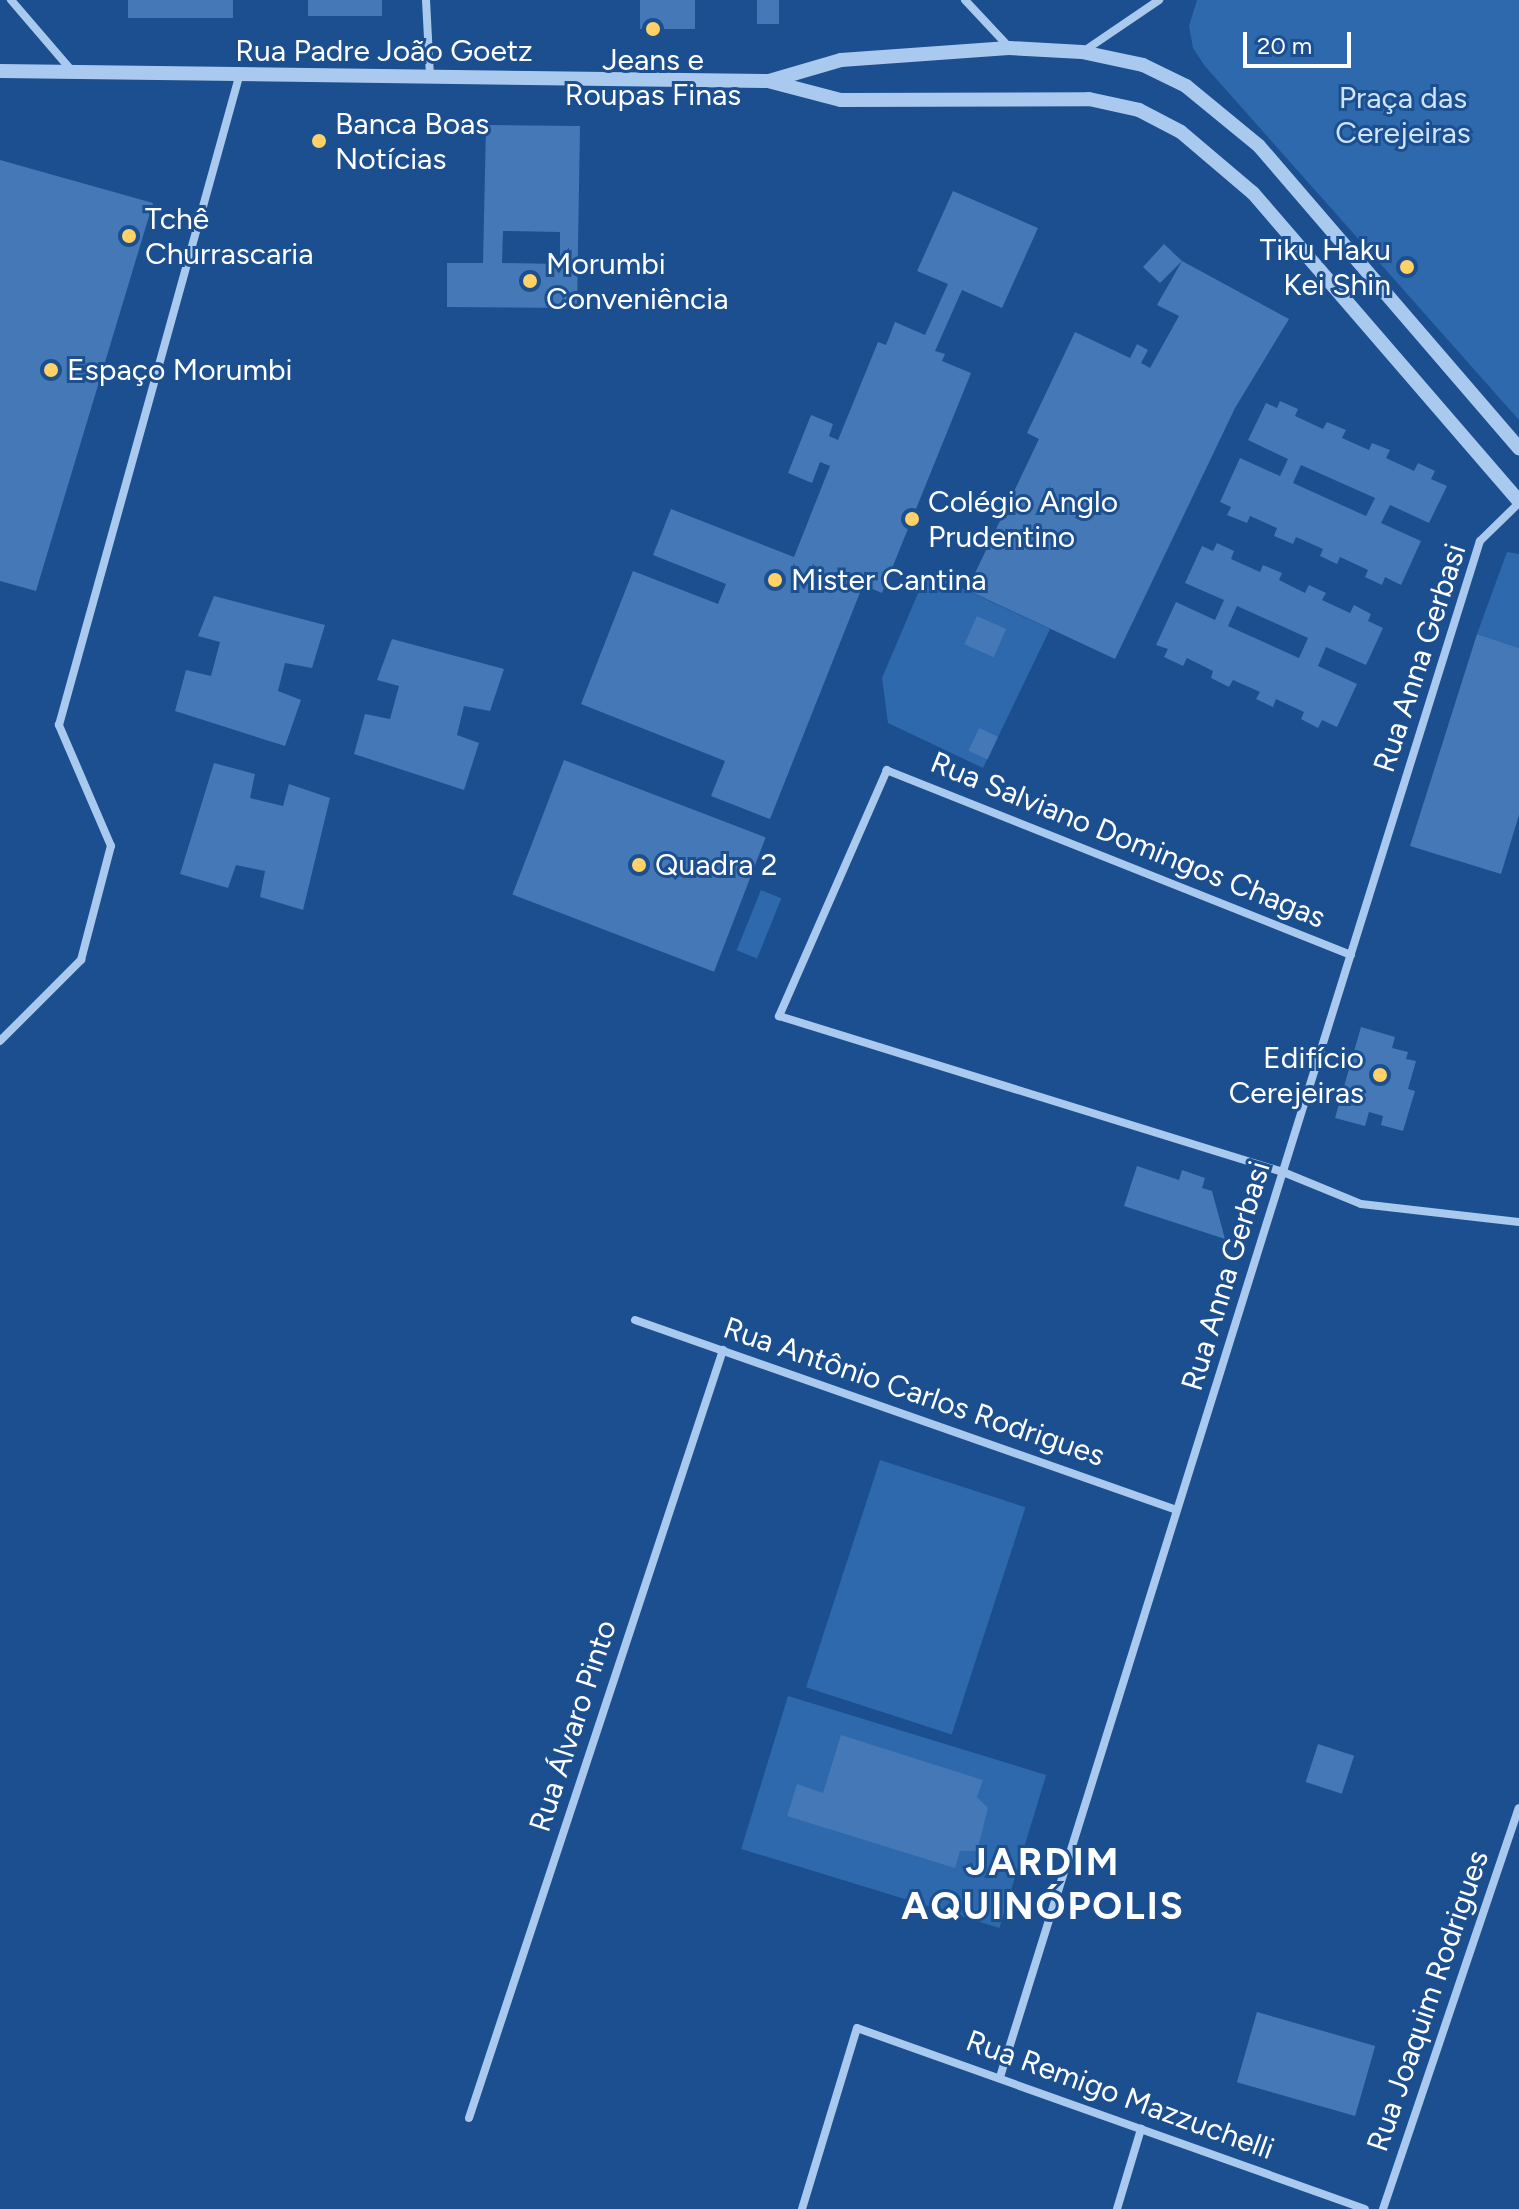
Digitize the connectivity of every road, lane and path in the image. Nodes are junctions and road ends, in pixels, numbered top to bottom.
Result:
1 (11, 0) edge
2 (426, 0) edge
3 (965, 0) edge
4 (1159, 0) edge
5 (1009, 48) junction
6 (1082, 52) junction
7 (0, 71) edge
8 (73, 72) junction
9 (239, 77) junction
10 (430, 77) junction
11 (768, 81) junction
12 (1519, 448) edge
13 (1519, 502) edge
14 (1351, 955) junction
15 (0, 1041) edge
16 (1283, 1172) junction
17 (1519, 1222) edge
18 (635, 1320) dead end
19 (723, 1350) junction
20 (1177, 1510) junction
21 (1519, 1808) edge
22 (1000, 2077) junction
23 (469, 2118) dead end
24 (1141, 2129) junction
25 (802, 2209) edge
26 (1117, 2209) edge
27 (1365, 2209) edge
28 (1383, 2209) edge

1 - 8 street
2 - 10 street
3 - 5 street
4 - 6 street
5 - 6 street, Rua Padre João Goetz
5 - 11 street, Rua Padre João Goetz
6 - 12 street, Rua Padre João Goetz
7 - 8 street, Rua Padre João Goetz
8 - 9 street, Rua Padre João Goetz
9 - 10 street, Rua Padre João Goetz
9 - 15 street
10 - 11 street, Rua Padre João Goetz
11 - 13 street, Rua Padre João Goetz
13 - 14 street, Rua Anna Gerbasi
14 - 16 street, Rua Anna Gerbasi
14 - 16 street, Rua Salviano Domingos Chagas
16 - 17 street
16 - 20 street, Rua Anna Gerbasi
18 - 19 street, Rua Antônio Carlos Rodrigues
19 - 20 street, Rua Antônio Carlos Rodrigues
19 - 23 street, Rua Álvaro Pinto
20 - 22 street, Rua Anna Gerbasi
21 - 28 street, Rua Joaquim Rodrigues
22 - 24 street, Rua Remigo Mazzuchelli
22 - 25 street, Rua Remigo Mazzuchelli
24 - 26 street
24 - 27 street, Rua Remigo Mazzuchelli

